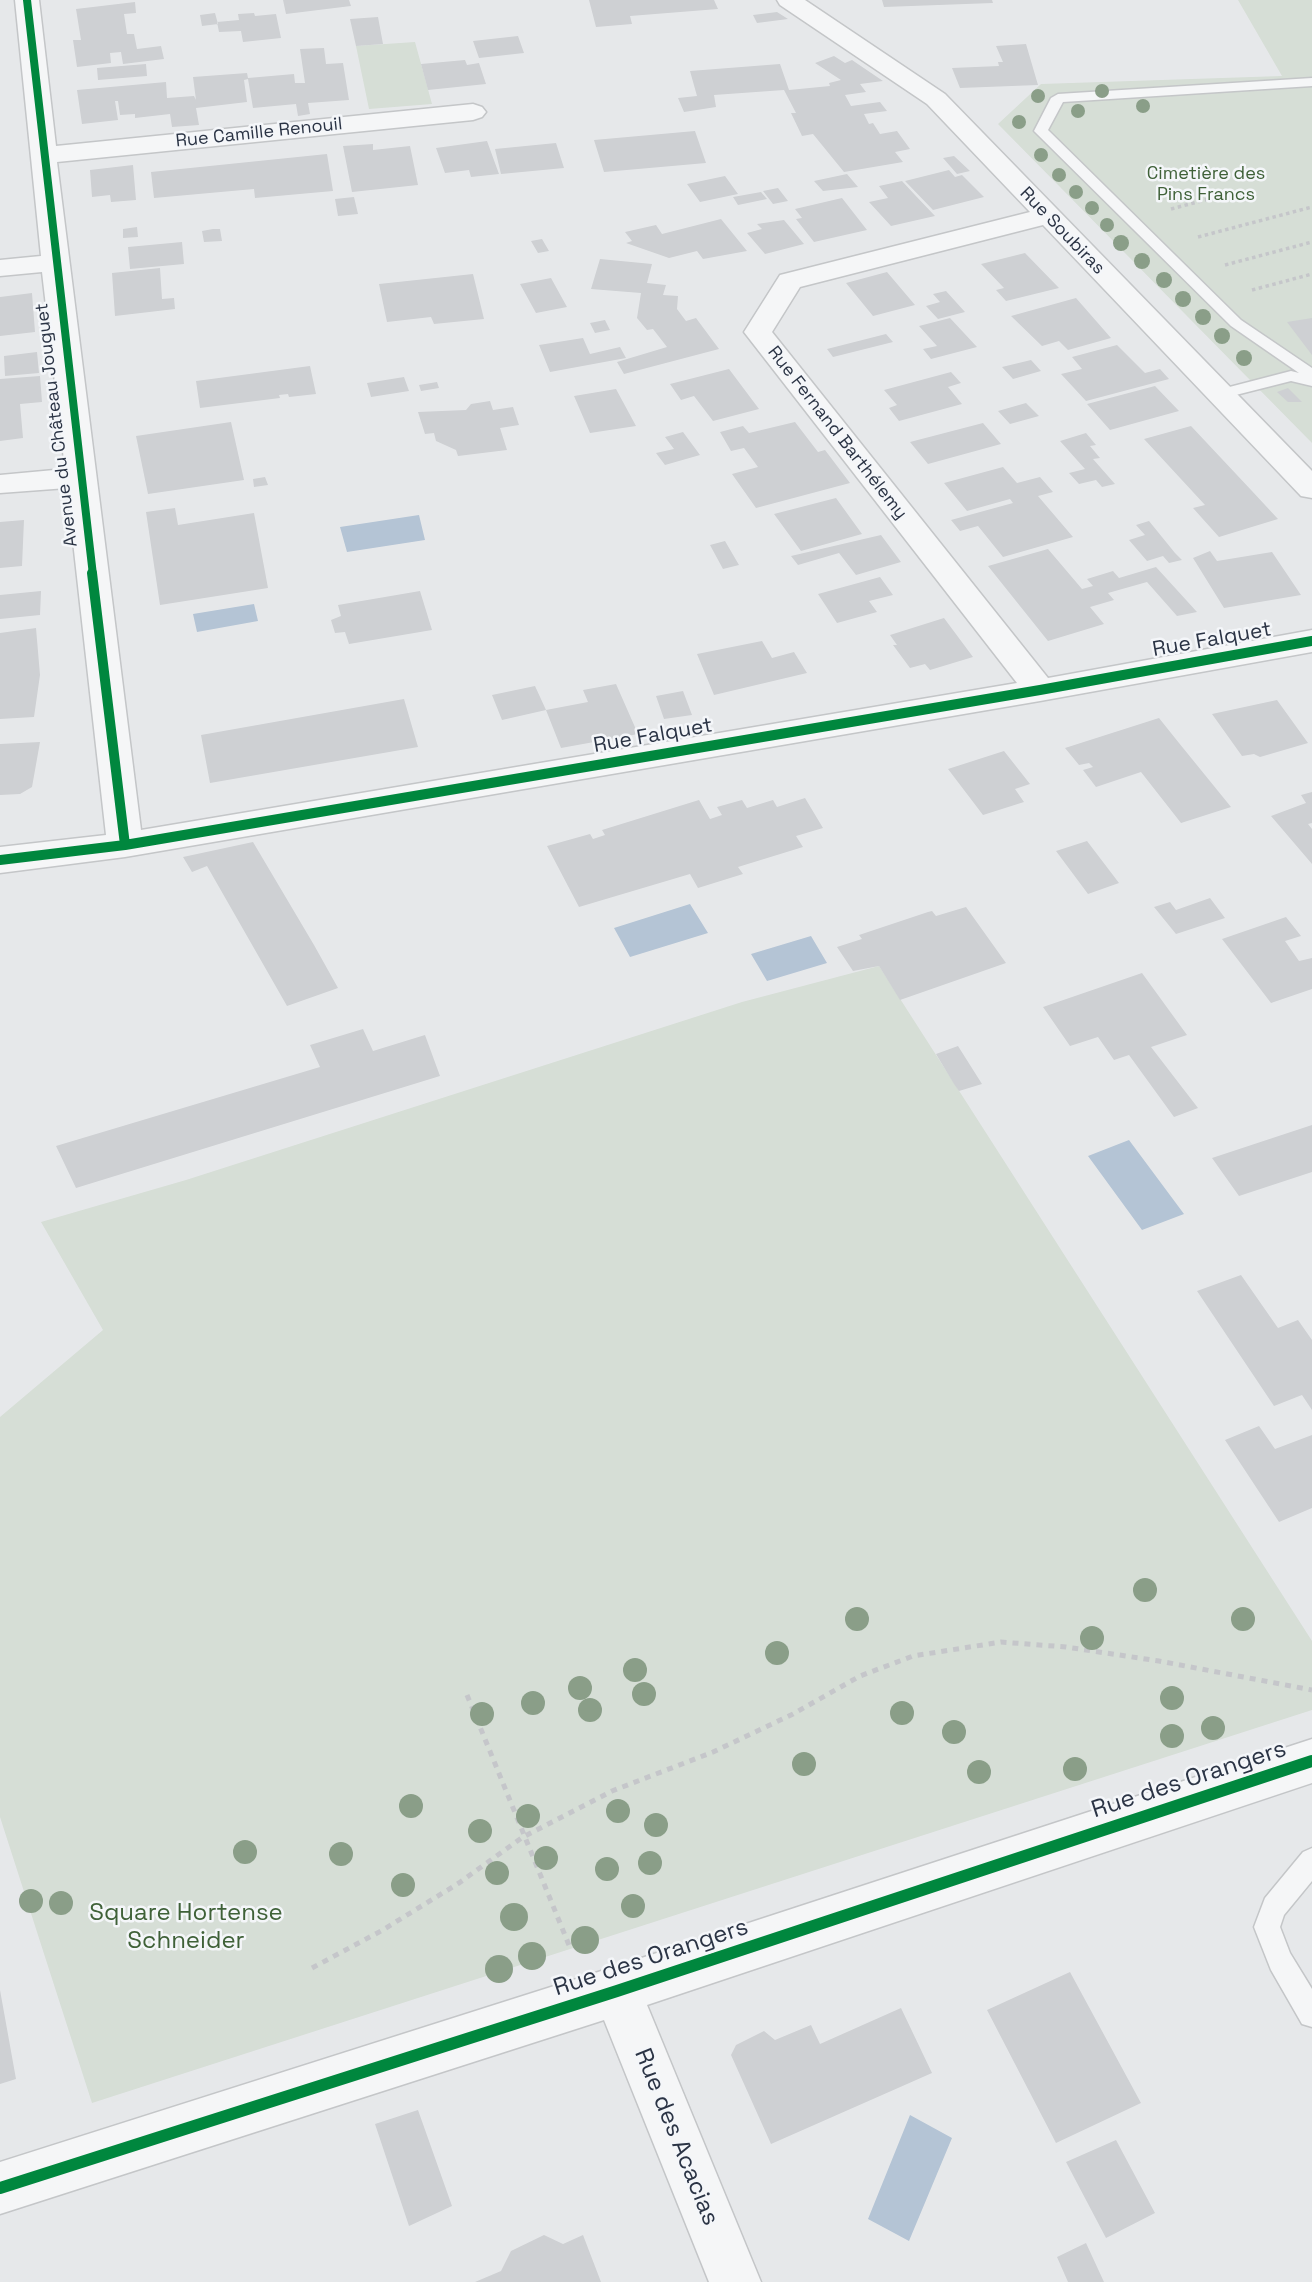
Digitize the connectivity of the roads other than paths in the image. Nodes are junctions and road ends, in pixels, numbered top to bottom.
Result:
1 (27, 0) edge
2 (789, 0) edge
3 (1312, 82) edge
4 (473, 112) dead end
5 (44, 155) junction
6 (1047, 216) junction
7 (55, 263) junction
8 (0, 268) edge
9 (1312, 375) edge
10 (1312, 381) edge
11 (1220, 394) junction
12 (81, 477) junction
13 (0, 484) edge
14 (1312, 489) edge
15 (1312, 641) edge
16 (1041, 690) junction
17 (125, 845) junction
18 (0, 860) edge
19 (1312, 1761) edge
20 (1312, 1861) edge
21 (605, 1995) junction
22 (1312, 2014) edge
23 (0, 2188) edge
24 (735, 2282) edge

1 - 5 street, Avenue du Château Jouguet
2 - 6 street, Rue Soubiras
3 - 9 lane
4 - 5 street, Rue Camille Renouil
5 - 7 street, Avenue du Château Jouguet
6 - 11 street, Rue Soubiras
6 - 16 street, Rue Fernand Barthélemy
7 - 8 street
7 - 12 street, Avenue du Château Jouguet
10 - 11 lane
11 - 14 street, Rue Soubiras
12 - 13 street
12 - 17 street, Avenue du Château Jouguet
15 - 16 street, Rue Falquet
16 - 17 street, Rue Falquet
17 - 18 street, Rue Falquet
19 - 21 street, Rue des Orangers
20 - 22 lane
21 - 23 street, Rue des Orangers
21 - 24 street, Rue des Acacias

